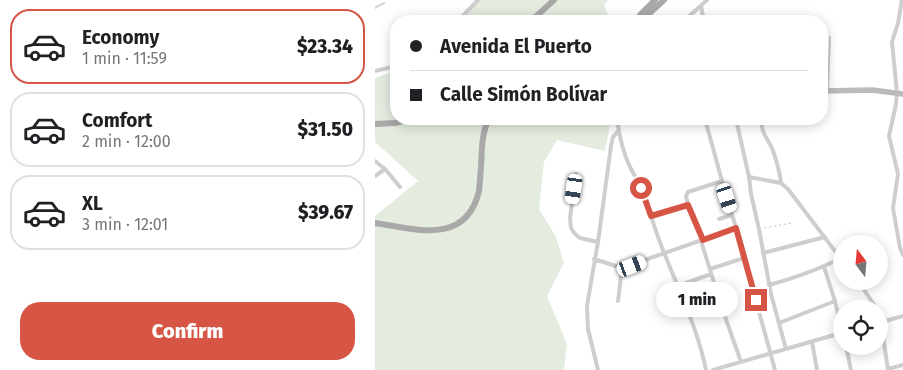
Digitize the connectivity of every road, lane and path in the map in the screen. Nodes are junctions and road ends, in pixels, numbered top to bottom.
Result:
1 (477, 0) edge
2 (554, 0) edge
3 (655, 0) edge
4 (664, 0) edge
5 (707, 0) edge
6 (902, 0) edge
7 (383, 3) dead end
8 (701, 6) junction
9 (375, 8) edge
10 (463, 15) edge
11 (538, 15) edge
12 (640, 15) edge
13 (648, 15) edge
14 (691, 15) edge
15 (703, 15) edge
16 (830, 37) dead end
17 (828, 59) edge
18 (390, 67) edge
19 (375, 71) edge
20 (828, 92) edge
21 (900, 93) edge
22 (390, 123) edge
23 (375, 124) edge
24 (486, 125) edge
25 (618, 125) edge
26 (707, 125) edge
27 (737, 125) edge
28 (761, 125) edge
29 (619, 130) junction
30 (375, 161) edge
31 (385, 169) junction
32 (576, 174) dead end
33 (375, 176) edge
34 (749, 177) junction
35 (722, 180) junction
36 (781, 183) junction
37 (399, 187) dead end
38 (688, 205) junction
39 (732, 214) junction
40 (651, 216) junction
41 (719, 220) dead end
42 (375, 223) edge
43 (792, 223) dead end
44 (736, 228) junction
45 (759, 229) junction
46 (825, 237) junction
47 (702, 240) junction
48 (598, 242) junction
49 (833, 248) edge
50 (763, 252) junction
51 (664, 254) junction
52 (903, 255) edge
53 (744, 258) junction
54 (594, 259) junction
55 (833, 262) edge
56 (824, 267) junction
57 (622, 268) junction
58 (710, 269) junction
59 (711, 274) junction
60 (678, 286) junction
61 (769, 286) junction
62 (835, 300) edge
63 (618, 301) dead end
64 (833, 302) edge
65 (903, 316) edge
66 (888, 320) edge
67 (779, 323) junction
68 (833, 336) edge
69 (812, 342) junction
70 (786, 349) junction
71 (770, 354) junction
72 (848, 355) edge
73 (884, 355) edge
74 (741, 362) junction
75 (903, 365) edge
76 (598, 370) edge
77 (706, 370) edge
78 (713, 370) edge
79 (775, 370) edge
80 (817, 370) edge
81 (851, 370) edge
82 (888, 370) edge

1 - 10 street
2 - 11 main road
3 - 12 main road
4 - 13 main road
5 - 8 street
6 - 21 street
7 - 9 lane
8 - 14 street
8 - 15 street
16 - 17 lane
18 - 19 street
20 - 21 street
21 - 52 street
22 - 23 main road
24 - 42 main road
25 - 29 street
26 - 35 street
27 - 34 street
28 - 36 street
29 - 40 street
29 - 48 street
30 - 31 street
31 - 33 street
31 - 37 street
32 - 48 street
34 - 36 street
34 - 45 street
35 - 38 street
35 - 39 street
36 - 46 street
38 - 40 street
38 - 47 street
39 - 41 street
39 - 44 street
40 - 51 street
43 - 45 path
44 - 47 street
44 - 53 street
45 - 50 street
46 - 49 street
46 - 50 street
47 - 51 street
47 - 58 street
48 - 54 street
50 - 61 street
51 - 57 street
51 - 60 street
53 - 58 street
53 - 71 street
54 - 57 street
54 - 76 street
55 - 56 street
56 - 61 street
56 - 62 street
57 - 63 street
58 - 59 street
59 - 60 street
59 - 74 street
60 - 77 street
61 - 67 street
64 - 67 street
65 - 66 street
67 - 70 street
68 - 69 street
69 - 70 street
69 - 80 street
70 - 71 street
71 - 74 street
71 - 79 street
72 - 81 street
73 - 82 street
74 - 78 street
75 - 82 street

